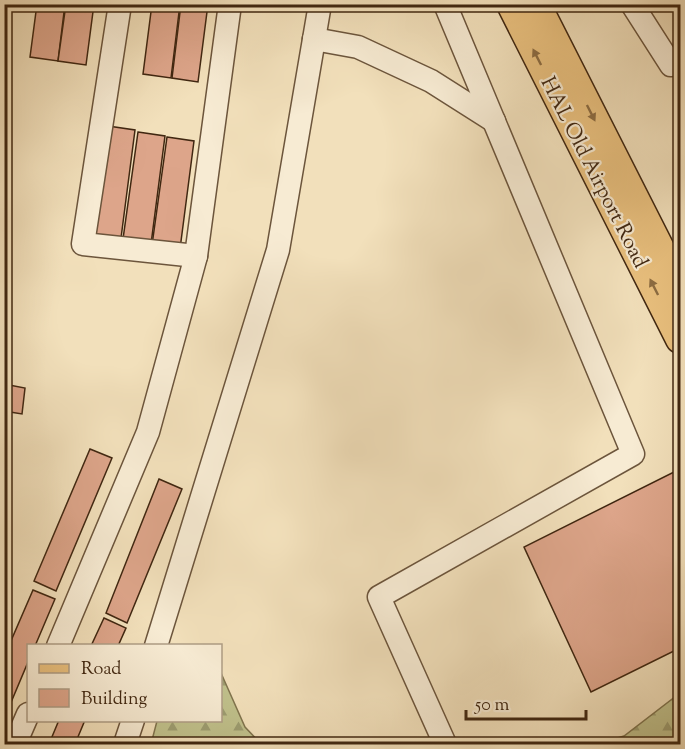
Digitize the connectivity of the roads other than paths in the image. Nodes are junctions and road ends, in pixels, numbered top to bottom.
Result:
1 (120, 4) edge
2 (230, 4) edge
3 (320, 4) edge
4 (445, 4) edge
5 (511, 4) edge
6 (536, 4) edge
7 (632, 4) edge
8 (314, 39) junction
9 (677, 70) edge
10 (494, 121) junction
11 (196, 255) junction
12 (681, 288) edge
13 (681, 339) edge
14 (58, 644) edge
15 (156, 644) edge
16 (27, 716) edge
17 (132, 722) edge
18 (12, 742) edge
19 (125, 744) edge
20 (445, 744) edge

1 - 11 lane
2 - 11 lane
3 - 8 lane
4 - 10 lane
13 -> 5 main road, HAL Old Airport Road
6 -> 12 main road, HAL Old Airport Road
7 - 9 lane
8 - 10 lane
8 - 15 lane
10 - 20 lane
11 - 14 lane
16 - 18 lane
17 - 19 lane

